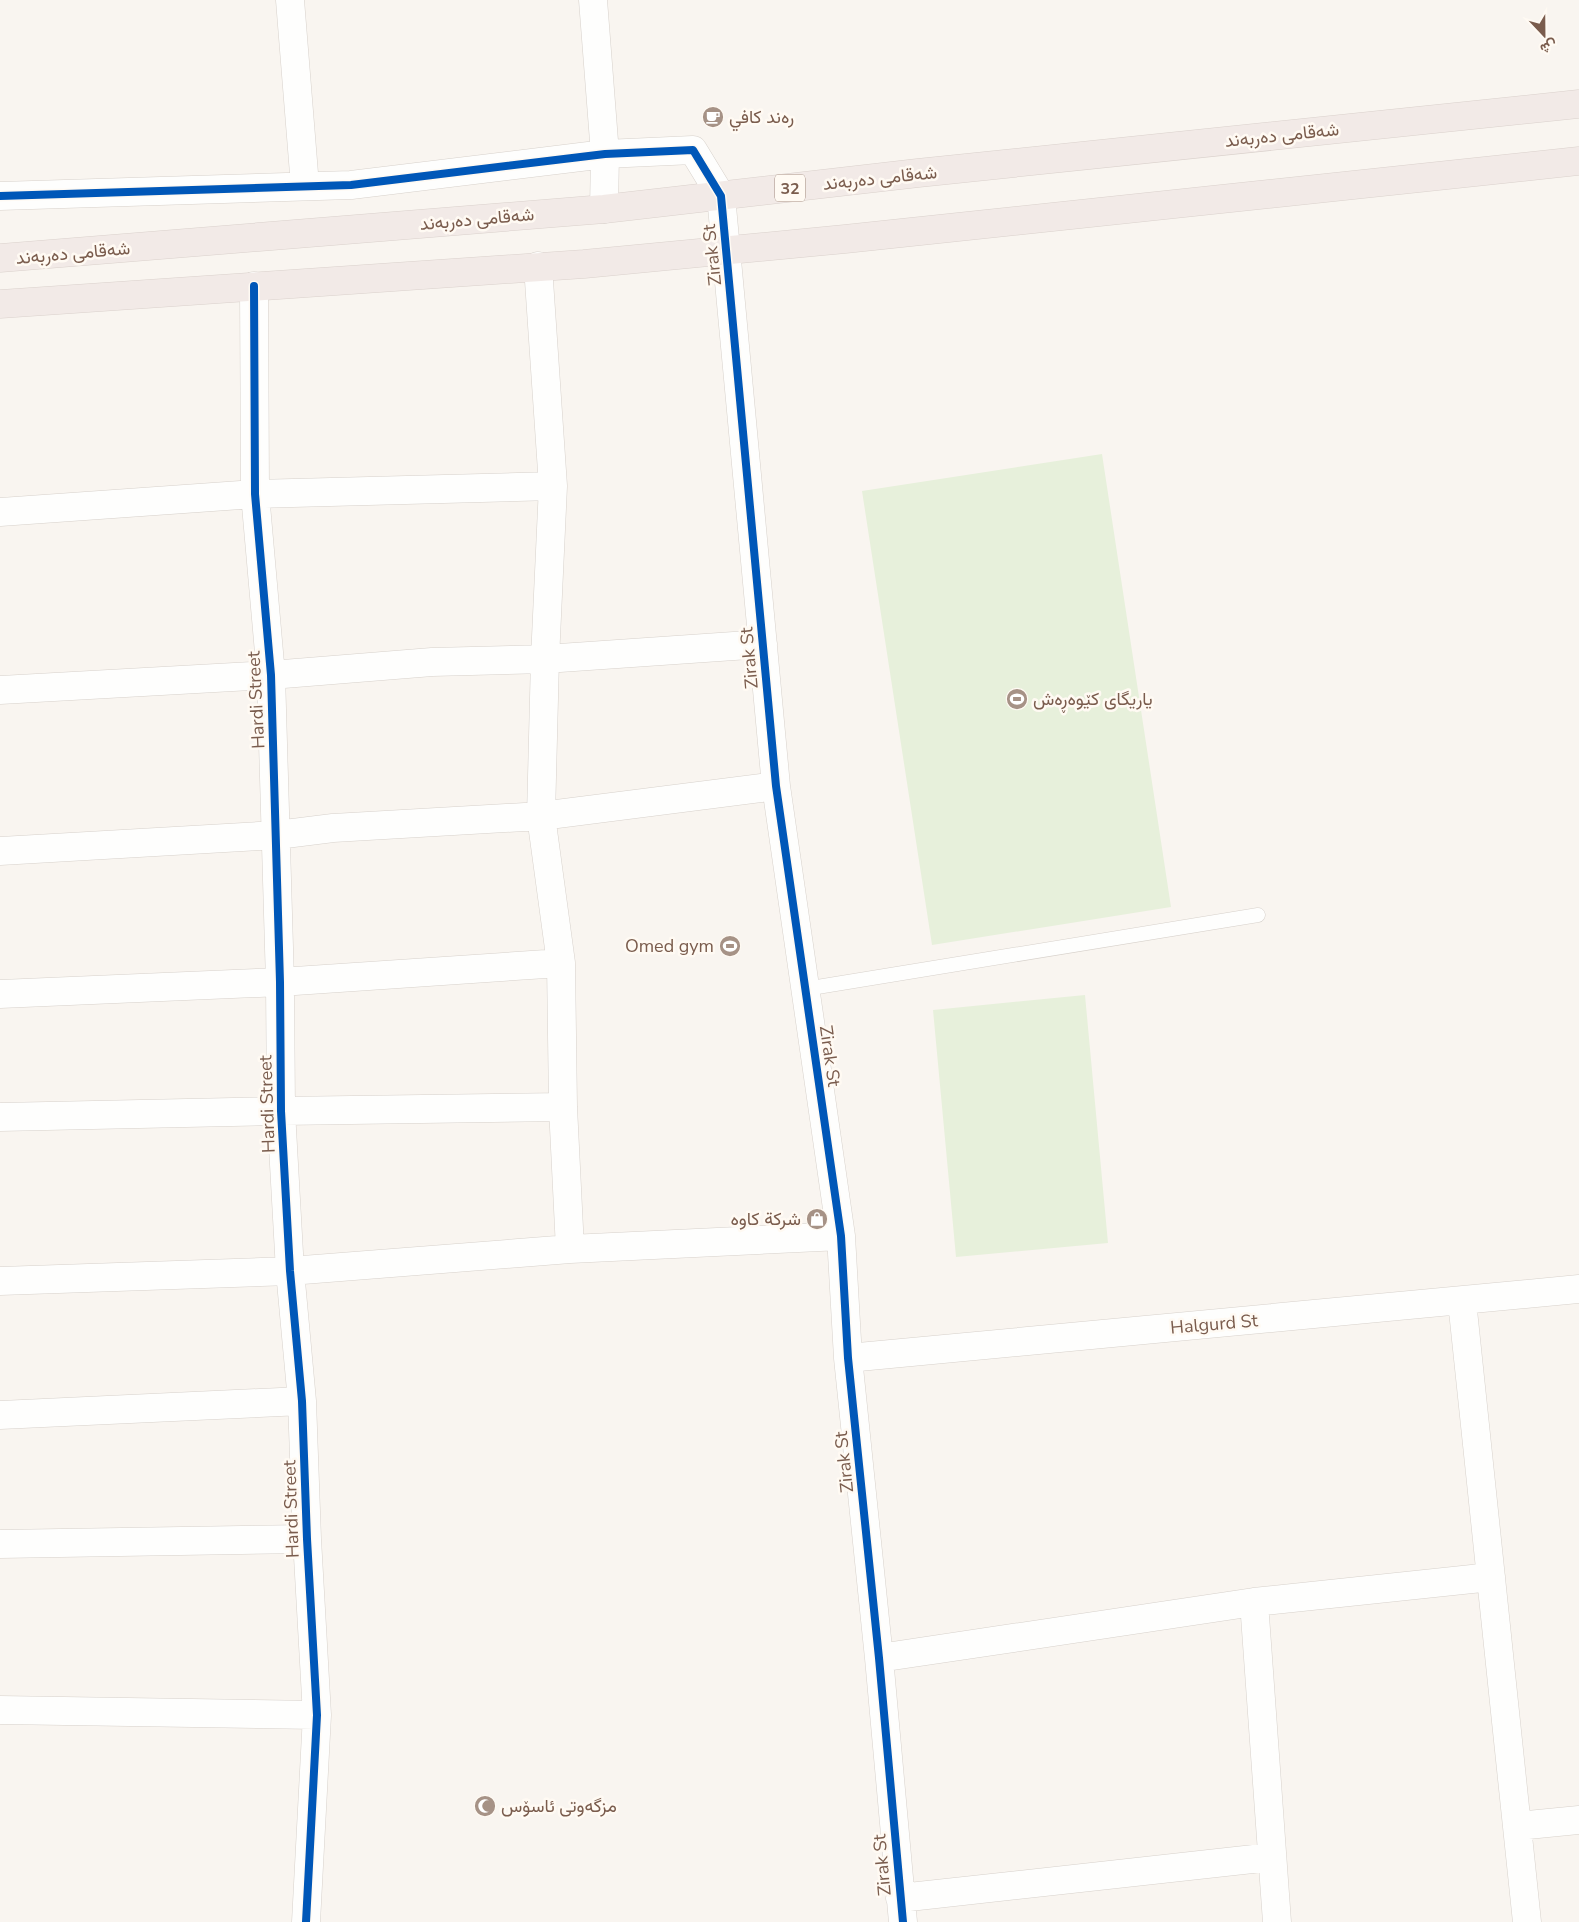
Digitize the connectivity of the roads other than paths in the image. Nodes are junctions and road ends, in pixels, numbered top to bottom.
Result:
1 (290, 0) edge
2 (593, 0) edge
3 (1579, 104) edge
4 (605, 154) junction
5 (1579, 161) edge
6 (305, 186) junction
7 (0, 196) edge
8 (722, 196) junction
9 (604, 209) junction
10 (727, 250) junction
11 (0, 258) edge
12 (538, 266) junction
13 (254, 286) junction
14 (0, 304) edge
15 (553, 486) junction
16 (255, 494) junction
17 (0, 512) edge
18 (763, 644) junction
19 (545, 660) junction
20 (271, 675) junction
21 (0, 690) edge
22 (776, 786) junction
23 (541, 816) junction
24 (277, 835) junction
25 (0, 851) edge
26 (1258, 915) dead end
27 (561, 963) junction
28 (280, 982) junction
29 (805, 989) junction
30 (0, 994) edge
31 (563, 1107) junction
32 (281, 1111) junction
33 (0, 1117) edge
34 (841, 1236) junction
35 (570, 1249) junction
36 (290, 1271) junction
37 (0, 1281) edge
38 (1579, 1289) edge
39 (1462, 1301) junction
40 (848, 1358) junction
41 (302, 1400) junction
42 (0, 1415) edge
43 (307, 1539) junction
44 (0, 1544) edge
45 (1491, 1577) junction
46 (1254, 1602) junction
47 (879, 1658) junction
48 (0, 1710) edge
49 (317, 1715) junction
50 (1579, 1820) edge
51 (1517, 1826) junction
52 (1272, 1857) junction
53 (902, 1910) edge
54 (306, 1922) edge
55 (1277, 1922) edge
56 (1527, 1922) edge

1 - 6 street
2 - 4 street
3 - 8 highway, شەقامی دەربەند / 32
4 - 6 street
4 - 8 street
4 - 9 street
5 - 10 highway
6 - 7 street
8 - 9 highway, شەقامی دەربەند / 32
8 - 10 street, Zirak St
9 - 11 highway, شەقامی دەربەند / 32
10 - 12 highway
10 - 18 street, Zirak St
12 - 13 highway
12 - 15 street
13 - 14 highway
13 - 16 street, Hardi Street
15 - 16 street
15 - 19 street
16 - 17 street
16 - 20 street, Hardi Street
18 - 19 street
18 - 22 street, Zirak St
19 - 20 street
19 - 23 street
20 - 21 street
20 - 24 street, Hardi Street
22 - 23 street
22 - 29 street, Zirak St
23 - 24 street
23 - 27 street
24 - 25 street
24 - 28 street, Hardi Street
26 - 29 lane
27 - 28 street
27 - 31 street
28 - 30 street
28 - 32 street, Hardi Street
29 - 34 street, Zirak St
31 - 32 street
31 - 35 street
32 - 33 street
32 - 36 street, Hardi Street
34 - 35 street
34 - 40 street, Zirak St
35 - 36 street
36 - 37 street
36 - 41 street, Hardi Street
38 - 39 street, Halgurd St
39 - 40 street, Halgurd St
39 - 45 street
40 - 47 street, Zirak St
41 - 42 street
41 - 43 street, Hardi Street
43 - 44 street
43 - 49 street, Hardi Street
45 - 46 street
45 - 51 street
46 - 47 street
46 - 52 street
47 - 53 street, Zirak St
48 - 49 street
49 - 54 street, Hardi Street
50 - 51 street
51 - 56 street
52 - 53 street
52 - 55 street

